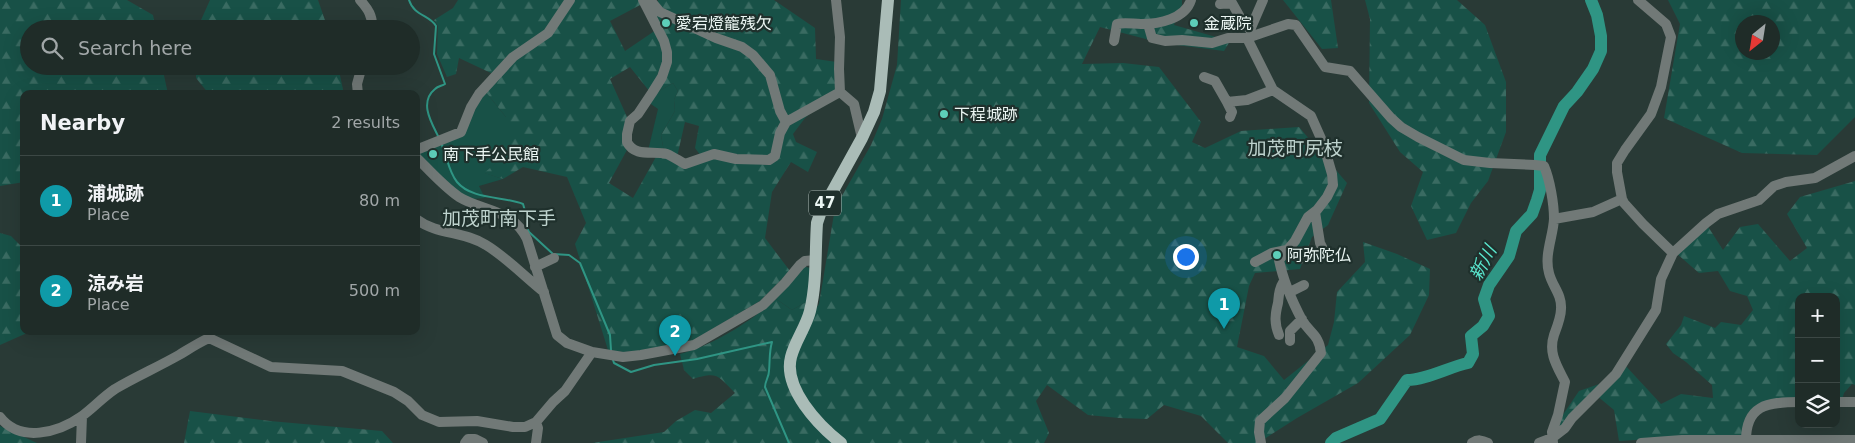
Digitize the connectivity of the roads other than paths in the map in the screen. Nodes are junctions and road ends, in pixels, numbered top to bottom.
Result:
1 (360, 0) edge
2 (570, 0) edge
3 (642, 0) edge
4 (836, 0) edge
5 (888, 0) edge
6 (1190, 0) edge
7 (1263, 0) edge
8 (1638, 0) edge
9 (653, 1) edge
10 (1220, 4) dead end
11 (372, 20) edge
12 (1148, 24) junction
13 (1252, 25) junction
14 (1247, 38) junction
15 (1114, 41) dead end
16 (360, 75) edge
17 (1204, 77) dead end
18 (358, 90) edge
19 (1273, 90) junction
20 (840, 92) junction
21 (1227, 102) junction
22 (1230, 117) dead end
23 (786, 122) junction
24 (862, 138) junction
25 (420, 148) edge
26 (1855, 156) edge
27 (420, 160) edge
28 (1622, 198) junction
29 (1314, 212) junction
30 (1554, 219) junction
31 (420, 222) edge
32 (1290, 248) junction
33 (1324, 251) dead end
34 (1673, 253) junction
35 (554, 258) dead end
36 (1300, 259) dead end
37 (815, 260) junction
38 (1255, 262) dead end
39 (536, 267) junction
40 (1284, 280) junction
41 (1304, 285) dead end
42 (544, 292) junction
43 (1290, 292) junction
44 (1302, 319) junction
45 (1280, 335) dead end
46 (1290, 341) dead end
47 (592, 352) junction
48 (1795, 402) edge
49 (1840, 402) edge
50 (1855, 402) edge
51 (82, 416) junction
52 (0, 417) edge
53 (536, 422) junction
54 (1553, 440) edge
55 (1855, 440) edge
56 (1746, 441) edge
57 (81, 443) edge
58 (466, 443) edge
59 (483, 443) edge
60 (536, 443) edge
61 (840, 443) edge
62 (1261, 443) edge
63 (1472, 443) edge
64 (1488, 443) edge
65 (1539, 443) edge
66 (1641, 443) edge

1 - 11 street
2 - 25 street
3 - 23 street
4 - 20 street
5 - 24 main road, 47
6 - 12 street
7 - 13 street
8 - 28 street
9 - 23 street
10 - 13 street
12 - 14 street
12 - 15 street
13 - 14 street
14 - 19 street
14 - 30 street
16 - 18 street
17 - 21 street
19 - 21 street
19 - 29 street
20 - 23 street
20 - 24 street
21 - 22 street
24 - 37 main road, 47
26 - 34 street
27 - 39 street
28 - 30 street
28 - 34 street
29 - 32 street
29 - 33 street
30 - 54 street
31 - 42 street
32 - 36 street
32 - 38 street
32 - 40 street
34 - 54 street
35 - 39 street
37 - 47 street
37 - 61 main road, 47
39 - 42 street
40 - 43 street
40 - 45 street
41 - 43 street
42 - 47 street
43 - 44 street
44 - 46 street
44 - 62 street
47 - 53 street
48 - 56 street
49 - 50 street
51 - 52 street
51 - 53 street
51 - 57 street
53 - 60 street
54 - 65 street
55 - 56 street
56 - 66 street
58 - 59 street
63 - 64 street

